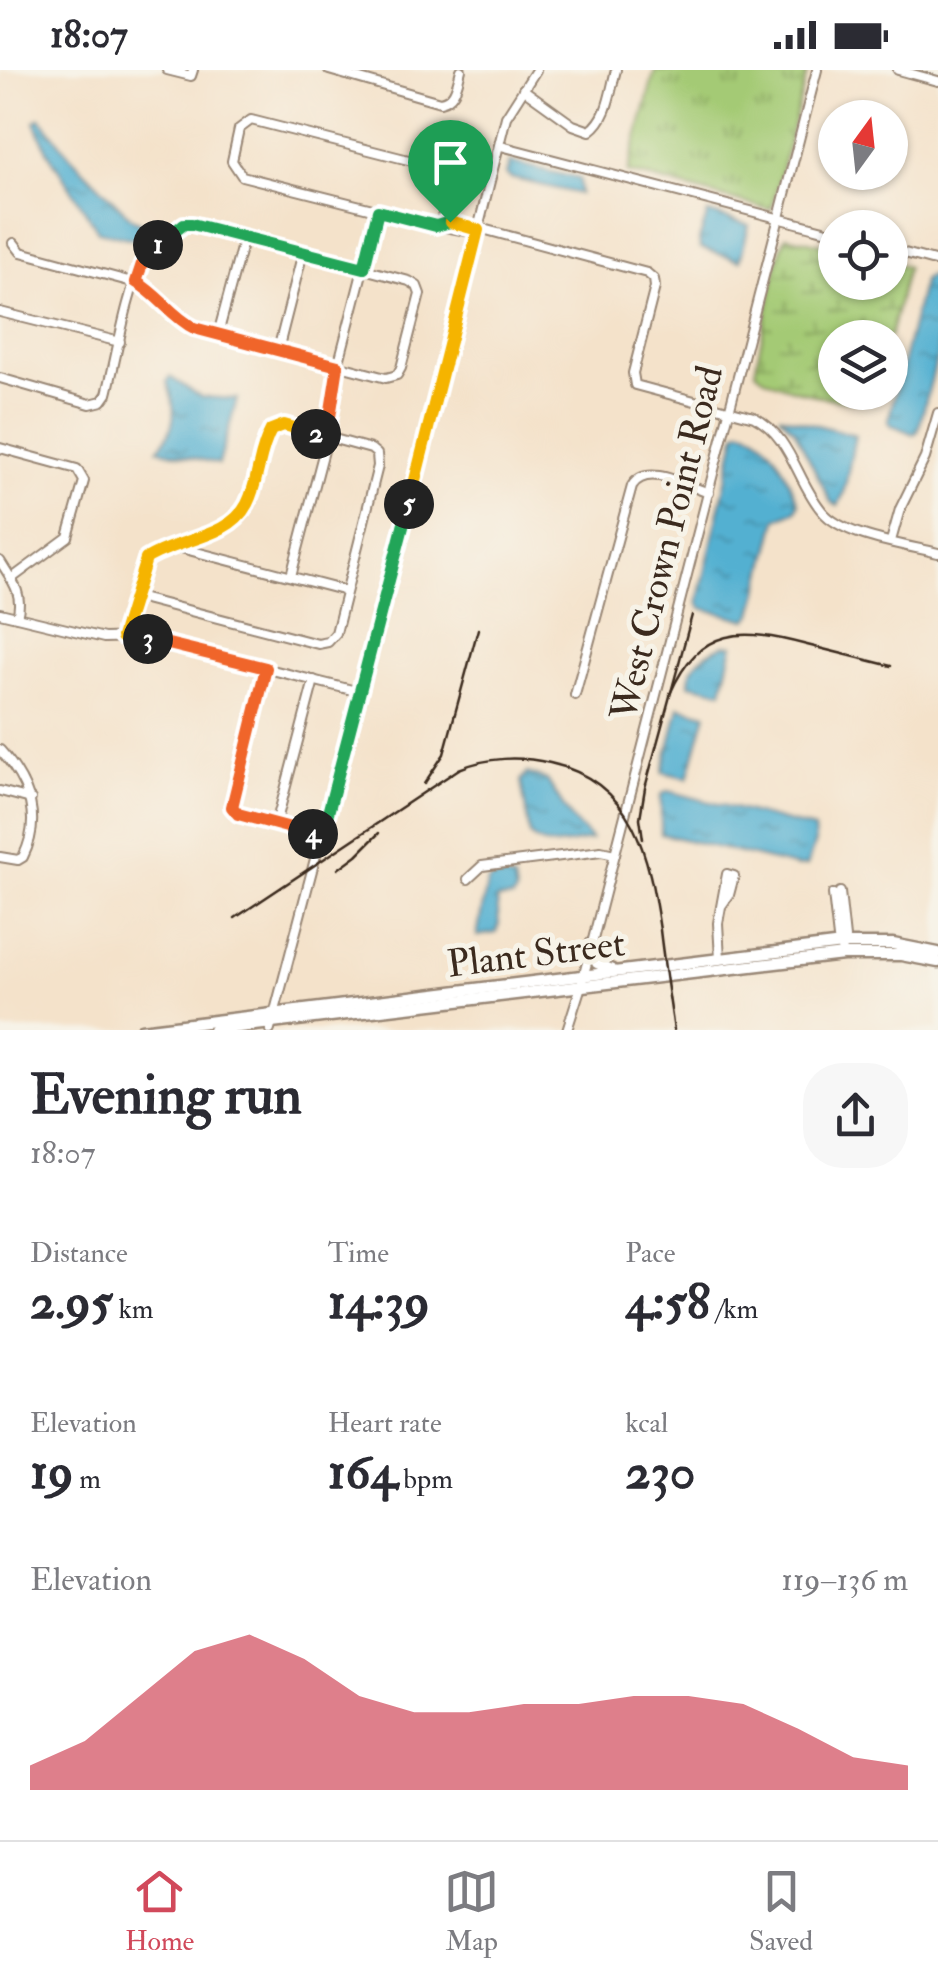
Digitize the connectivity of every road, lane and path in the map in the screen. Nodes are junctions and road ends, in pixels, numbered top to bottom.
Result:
1 (167, 70) edge
2 (192, 70) edge
3 (328, 70) edge
4 (461, 70) edge
5 (536, 70) edge
6 (616, 70) edge
7 (817, 70) edge
8 (898, 70) edge
9 (938, 81) edge
10 (523, 89) junction
11 (501, 146) junction
12 (378, 211) junction
13 (777, 218) junction
14 (440, 226) junction
15 (818, 229) edge
16 (478, 230) junction
17 (244, 237) junction
18 (14, 243) dead end
19 (303, 252) junction
20 (908, 253) edge
21 (938, 262) edge
22 (364, 268) junction
23 (136, 282) junction
24 (0, 313) edge
25 (218, 334) junction
26 (120, 342) junction
27 (278, 350) junction
28 (338, 366) junction
29 (0, 378) edge
30 (728, 410) junction
31 (938, 413) edge
32 (327, 436) junction
33 (0, 448) edge
34 (708, 493) junction
35 (890, 541) junction
36 (174, 546) junction
37 (938, 553) edge
38 (0, 560) edge
39 (290, 576) junction
40 (11, 579) junction
41 (346, 591) junction
42 (133, 596) junction
43 (0, 613) edge
44 (17, 617) junction
45 (122, 637) junction
46 (266, 668) junction
47 (314, 680) junction
48 (360, 692) junction
49 (575, 695) dead end
50 (0, 750) edge
51 (0, 791) edge
52 (30, 798) junction
53 (276, 824) junction
54 (322, 836) junction
55 (615, 854) junction
56 (0, 858) edge
57 (468, 878) dead end
58 (836, 893) dead end
59 (722, 905) junction
60 (592, 943) junction
61 (842, 949) junction
62 (938, 953) edge
63 (743, 956) junction
64 (720, 960) junction
65 (938, 962) edge
66 (730, 968) junction
67 (710, 970) junction
68 (628, 972) junction
69 (583, 982) junction
70 (391, 1005) junction
71 (272, 1022) edge
72 (141, 1030) edge
73 (214, 1030) edge
74 (567, 1030) edge

1 - 2 street
3 - 4 street
5 - 10 street
6 - 10 street
7 - 13 street, West Crown Point Road
8 - 9 street
10 - 11 street
11 - 13 street
11 - 16 street
12 - 14 street
12 - 14 street
12 - 22 street
13 - 15 street
13 - 30 street, West Crown Point Road
14 - 16 street
16 - 30 street
16 - 48 street
17 - 19 street
17 - 23 street
17 - 25 street
18 - 23 street
19 - 22 street
19 - 27 street
20 - 21 street
22 - 28 street
22 - 28 street
23 - 25 street
23 - 26 street
24 - 26 street
25 - 27 street
26 - 29 street
27 - 28 street
28 - 32 street
30 - 34 street, West Crown Point Road
30 - 35 street
31 - 35 street
32 - 36 street
32 - 39 street
32 - 41 street
33 - 40 street
34 - 49 street
34 - 55 street, West Crown Point Road
35 - 37 street
36 - 39 street
36 - 42 street
38 - 40 street
39 - 41 street
40 - 44 street
41 - 42 street
42 - 45 street
43 - 44 street
44 - 45 street
45 - 46 street
46 - 47 street
46 - 53 street
47 - 48 street
47 - 53 street
48 - 54 street
50 - 52 street
51 - 52 street
52 - 56 street
53 - 54 street
54 - 71 street
55 - 57 street
55 - 60 street, West Crown Point Road
58 - 61 street
59 - 59 street
59 - 64 street
60 - 68 main road
60 - 69 street, West Crown Point Road
61 - 62 main road, Plant Street
61 - 63 main road, Plant Street
61 - 65 main road, Plant Street
61 - 66 main road, Plant Street
63 - 64 main road, Plant Street
63 - 66 main road
64 - 67 main road
64 - 68 main road, Plant Street
66 - 67 main road, Plant Street
67 - 69 main road, Plant Street
68 - 69 main road, Plant Street
69 - 70 main road, Plant Street
69 - 70 main road, Plant Street
69 - 74 street, West Crown Point Road
70 - 71 main road, Plant Street
70 - 71 main road, Plant Street
71 - 72 main road, Plant Street
71 - 73 main road, Plant Street

